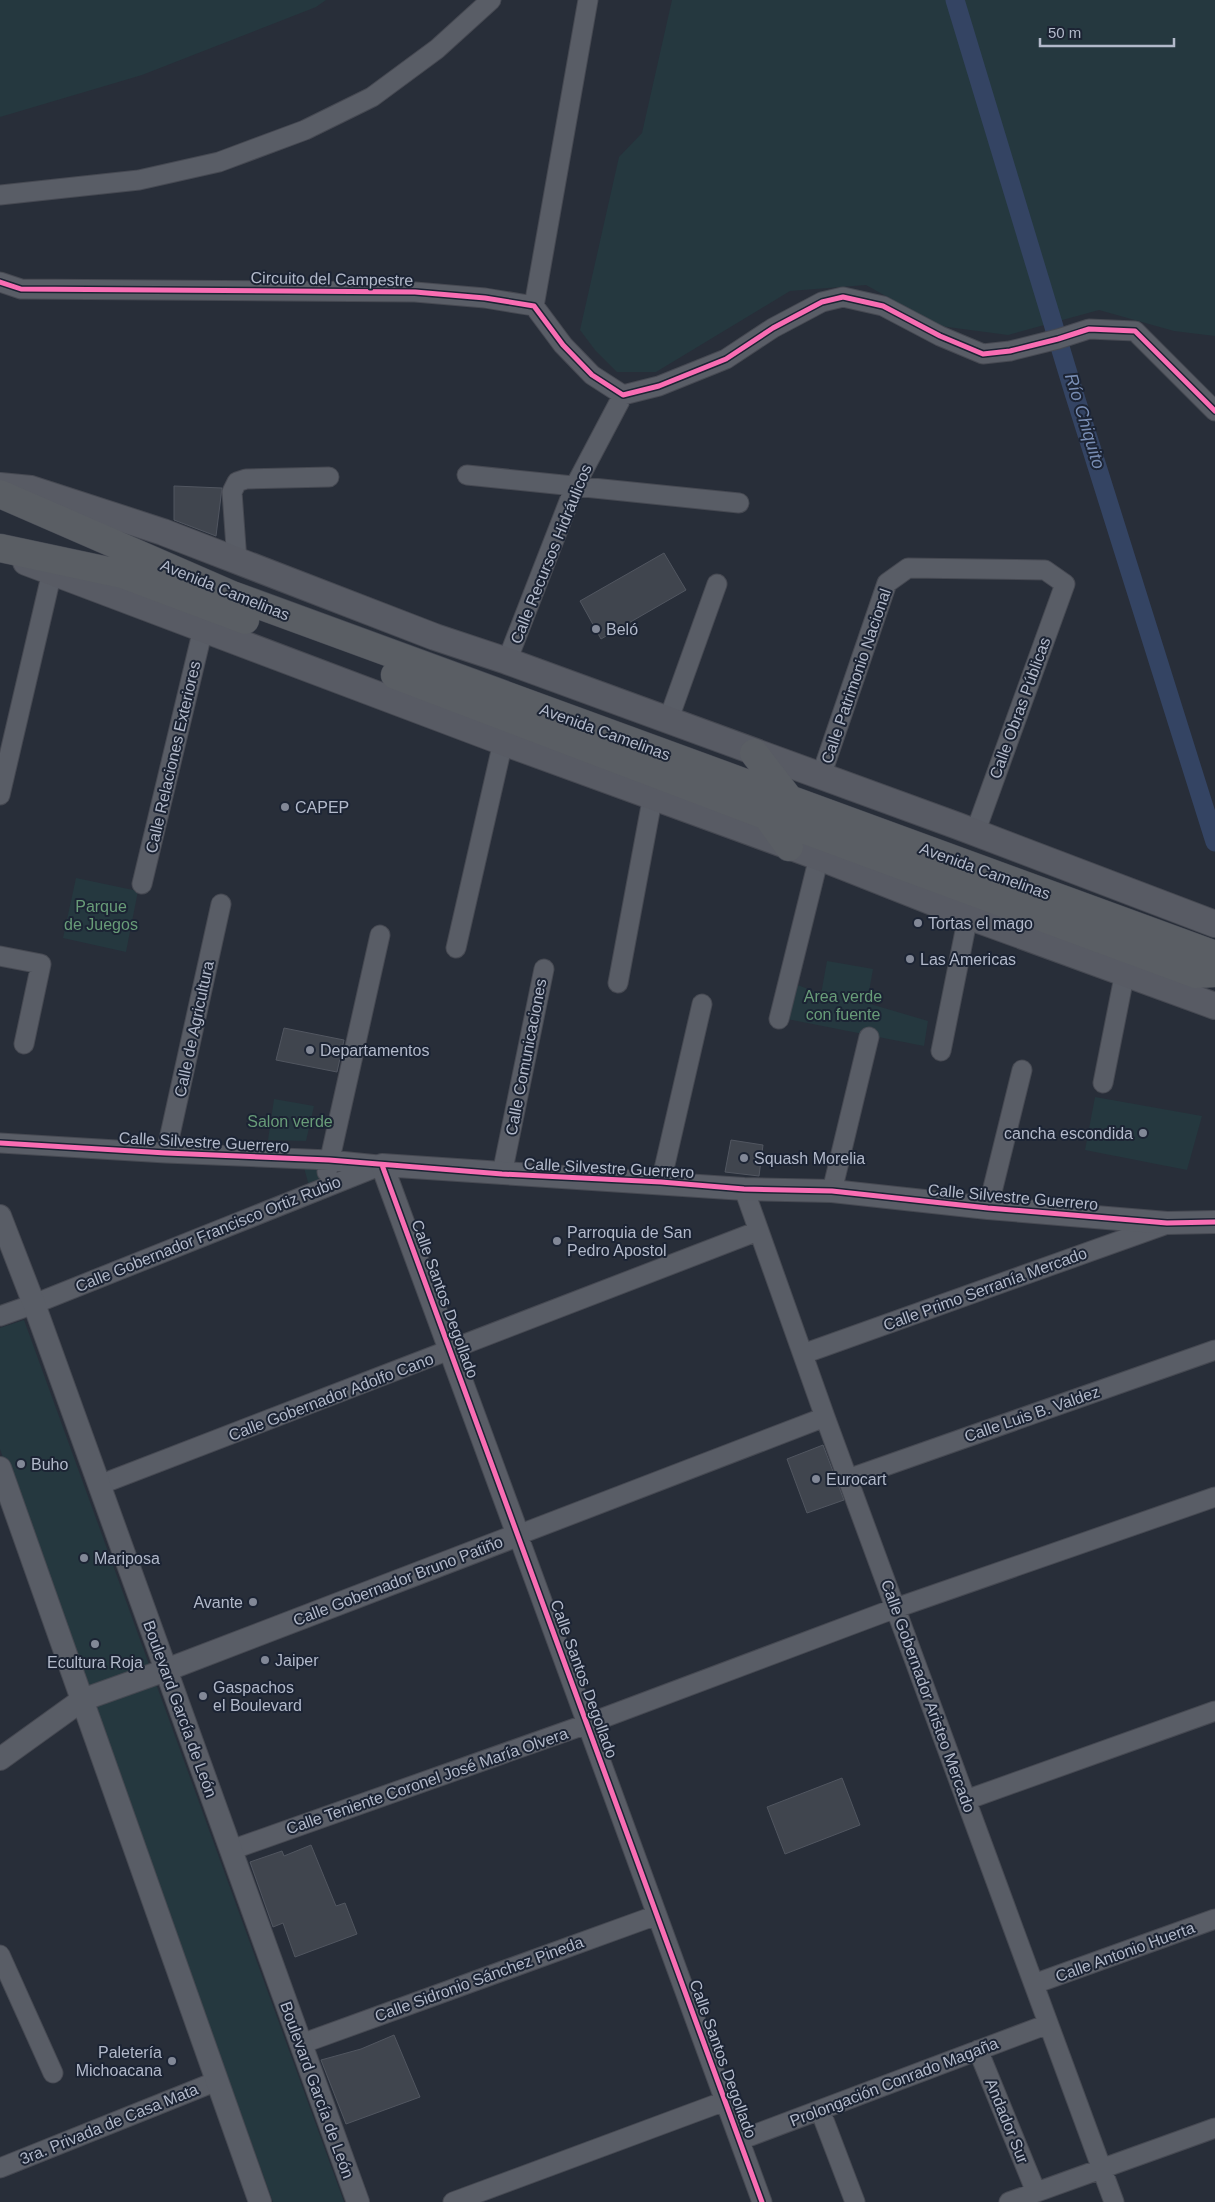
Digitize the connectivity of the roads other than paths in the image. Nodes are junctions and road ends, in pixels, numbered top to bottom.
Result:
1 (491, 0) edge
2 (588, 0) edge
3 (0, 195) edge
4 (0, 282) edge
5 (534, 306) junction
6 (623, 395) junction
7 (1215, 411) edge
8 (467, 475) dead end
9 (329, 476) dead end
10 (0, 486) edge
11 (576, 486) junction
12 (0, 494) edge
13 (738, 503) dead end
14 (0, 548) edge
15 (0, 552) edge
16 (237, 561) junction
17 (52, 572) junction
18 (717, 584) dead end
19 (1065, 584) joint
20 (203, 629) junction
21 (507, 661) junction
22 (668, 721) junction
23 (503, 742) junction
24 (754, 753) junction
25 (821, 776) junction
26 (0, 795) edge
27 (653, 795) junction
28 (790, 800) junction
29 (767, 816) junction
30 (975, 833) junction
31 (789, 847) junction
32 (819, 857) junction
33 (142, 884) dead end
34 (221, 904) dead end
35 (968, 916) junction
36 (1215, 924) edge
37 (380, 935) dead end
38 (456, 948) dead end
39 (1215, 955) edge
40 (0, 956) edge
41 (544, 970) dead end
42 (1125, 972) junction
43 (1215, 973) edge
44 (618, 983) dead end
45 (702, 1004) dead end
46 (1215, 1006) edge
47 (779, 1019) dead end
48 (869, 1037) dead end
49 (24, 1044) dead end
50 (940, 1051) dead end
51 (1022, 1070) dead end
52 (1103, 1083) dead end
53 (0, 1143) edge
54 (166, 1153) junction
55 (329, 1160) junction
56 (382, 1165) junction
57 (502, 1174) junction
58 (661, 1182) junction
59 (324, 1188) junction
60 (744, 1189) junction
61 (832, 1191) junction
62 (988, 1208) junction
63 (0, 1216) edge
64 (1215, 1222) edge
65 (1167, 1223) junction
66 (758, 1231) junction
67 (34, 1304) junction
68 (0, 1316) edge
69 (1215, 1350) edge
70 (450, 1351) junction
71 (803, 1354) junction
72 (825, 1417) junction
73 (0, 1468) edge
74 (848, 1479) junction
75 (99, 1485) junction
76 (1215, 1497) edge
77 (518, 1535) junction
78 (896, 1608) junction
79 (166, 1670) junction
80 (82, 1700) junction
81 (1215, 1711) edge
82 (587, 1724) junction
83 (0, 1759) edge
84 (966, 1800) junction
85 (231, 1850) junction
86 (657, 1915) junction
87 (1215, 1919) edge
88 (0, 1955) edge
89 (1034, 1984) junction
90 (1048, 2024) junction
91 (301, 2044) junction
92 (978, 2050) junction
93 (53, 2073) dead end
94 (217, 2081) junction
95 (725, 2101) junction
96 (820, 2110) junction
97 (1215, 2128) edge
98 (740, 2140) junction
99 (0, 2168) edge
100 (1102, 2168) junction
101 (1036, 2192) junction
102 (260, 2202) edge
103 (358, 2202) edge
104 (453, 2202) edge
105 (762, 2202) edge
106 (855, 2202) edge
107 (1009, 2202) edge
108 (1114, 2202) edge

1 - 3 street
2 - 5 street
4 - 5 street, Circuito del Campestre
5 - 6 street
6 - 7 street
6 - 11 street, Calle Recursos Hidráulicos
8 - 11 street
9 - 16 street
10 - 16 main road, Avenida Camelinas
11 - 13 street
11 - 21 street, Calle Recursos Hidráulicos
12 - 28 highway, Avenida Camelinas
14 - 29 highway, Avenida Camelinas
15 - 17 main road
16 - 21 main road, Avenida Camelinas
17 - 20 main road
17 - 26 street
18 - 22 street
19 - 25 street, Calle Patrimonio Nacional
19 - 30 street, Calle Obras Públicas
20 - 23 main road
20 - 33 street, Calle Relaciones Exteriores
21 - 22 main road, Avenida Camelinas
22 - 24 main road, Avenida Camelinas
23 - 27 main road
23 - 38 street
24 - 25 main road, Avenida Camelinas
24 - 28 highway
25 - 30 main road, Avenida Camelinas
27 - 31 main road
27 - 44 street
28 - 39 highway, Avenida Camelinas
29 - 31 highway
29 - 43 highway, Avenida Camelinas
30 - 36 main road, Avenida Camelinas
31 - 32 main road
32 - 35 main road
32 - 47 street
34 - 54 street, Calle de Agricultura
35 - 42 main road
35 - 50 street
37 - 55 street
40 - 49 street
41 - 57 street, Calle Comunicaciones
42 - 46 main road
42 - 52 street
45 - 58 street
48 - 61 street
51 - 62 street
53 - 54 street, Calle Silvestre Guerrero
54 - 55 street, Calle Silvestre Guerrero
55 - 56 street, Calle Silvestre Guerrero
55 - 59 street
56 - 57 street, Calle Silvestre Guerrero
56 - 59 street, Calle Gobernador Francisco Ortiz Rubio
56 - 70 street, Calle Santos Degollado
57 - 58 street, Calle Silvestre Guerrero
58 - 60 street, Calle Silvestre Guerrero
59 - 67 street, Calle Gobernador Francisco Ortiz Rubio
60 - 61 street, Calle Silvestre Guerrero
60 - 66 street, Calle Gobernador Aristeo Mercado
61 - 62 street, Calle Silvestre Guerrero
62 - 65 street, Calle Silvestre Guerrero
63 - 67 street, Boulevard García de León
64 - 65 street, Calle Silvestre Guerrero
65 - 71 street, Calle Primo Serranía Mercado
66 - 70 street, Calle Gobernador Adolfo Cano
66 - 71 street, Calle Gobernador Aristeo Mercado
67 - 68 street, Calle Gobernador Francisco Ortiz Rubio
67 - 75 street, Boulevard García de León
69 - 74 street, Calle Luis B. Valdez
70 - 75 street, Calle Gobernador Adolfo Cano
70 - 77 street, Calle Santos Degollado
71 - 72 street, Calle Gobernador Aristeo Mercado
72 - 74 street, Calle Gobernador Aristeo Mercado
72 - 77 street, Calle Gobernador Bruno Patiño
73 - 80 street
74 - 78 street, Calle Gobernador Aristeo Mercado
75 - 79 street, Boulevard García de León
76 - 78 street, Calle Teniente Coronel José María Olvera
77 - 79 street, Calle Gobernador Bruno Patiño
77 - 82 street, Calle Santos Degollado
78 - 82 street, Calle Teniente Coronel José María Olvera
78 - 84 street, Calle Gobernador Aristeo Mercado
79 - 80 street, Calle Gobernador Bruno Patiño
79 - 85 street, Boulevard García de León
80 - 83 street, Calle Gobernador Bruno Patiño
80 - 94 street
81 - 84 street
82 - 85 street, Calle Teniente Coronel José María Olvera
82 - 86 street, Calle Santos Degollado
84 - 89 street, Calle Gobernador Aristeo Mercado
85 - 91 street, Boulevard García de León
86 - 91 street, Calle Sidronio Sánchez Pineda
86 - 95 street, Calle Santos Degollado
87 - 89 street, Calle Antonio Huerta
88 - 93 street
89 - 90 street, Calle Gobernador Aristeo Mercado
90 - 92 street, Prolongación Conrado Magaña
90 - 100 street, Calle Gobernador Aristeo Mercado
91 - 103 street, Boulevard García de León
92 - 96 street, Prolongación Conrado Magaña
92 - 101 street, Andador Sur
94 - 99 street, 3ra. Privada de Casa Mata
94 - 102 street
95 - 98 street, Calle Santos Degollado
95 - 104 street
96 - 98 street, Prolongación Conrado Magaña
96 - 106 street
97 - 100 street
98 - 105 street, Calle Santos Degollado
100 - 101 street
100 - 108 street, Calle Gobernador Aristeo Mercado
101 - 107 street

